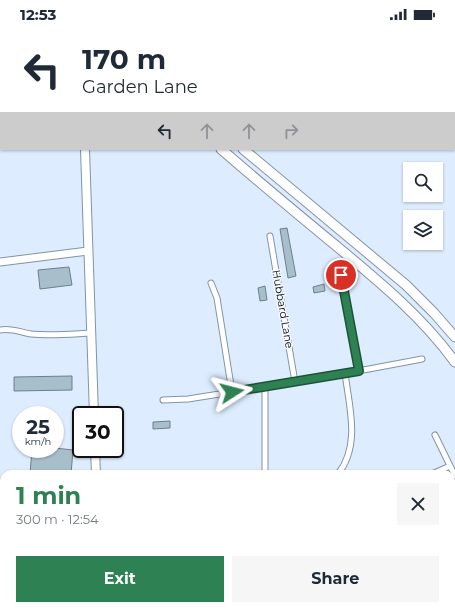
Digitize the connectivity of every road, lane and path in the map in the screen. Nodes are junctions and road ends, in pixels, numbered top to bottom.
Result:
1 (85, 150) edge
2 (222, 150) edge
3 (244, 150) edge
4 (270, 236) dead end
5 (88, 251) junction
6 (0, 262) edge
7 (341, 275) dead end
8 (212, 283) dead end
9 (0, 330) edge
10 (91, 334) junction
11 (455, 337) edge
12 (422, 359) dead end
13 (455, 362) edge
14 (359, 371) junction
15 (345, 373) junction
16 (294, 382) junction
17 (265, 387) junction
18 (232, 392) junction
19 (163, 400) dead end
20 (94, 406) edge
21 (435, 436) dead end
22 (95, 458) edge
23 (450, 466) junction
24 (96, 470) edge
25 (265, 470) edge
26 (341, 470) edge
27 (441, 470) edge
28 (452, 470) edge

1 - 5 main road
2 - 13 highway
3 - 11 highway
4 - 16 street, Hubbard Lane
5 - 6 street
5 - 10 main road
7 - 14 street
8 - 18 street
9 - 10 street
10 - 20 main road
12 - 14 street
14 - 15 street
15 - 16 street
15 - 26 street
16 - 17 street
17 - 18 street
17 - 25 street
18 - 19 street
21 - 23 street
22 - 24 main road
23 - 27 street
23 - 28 street

